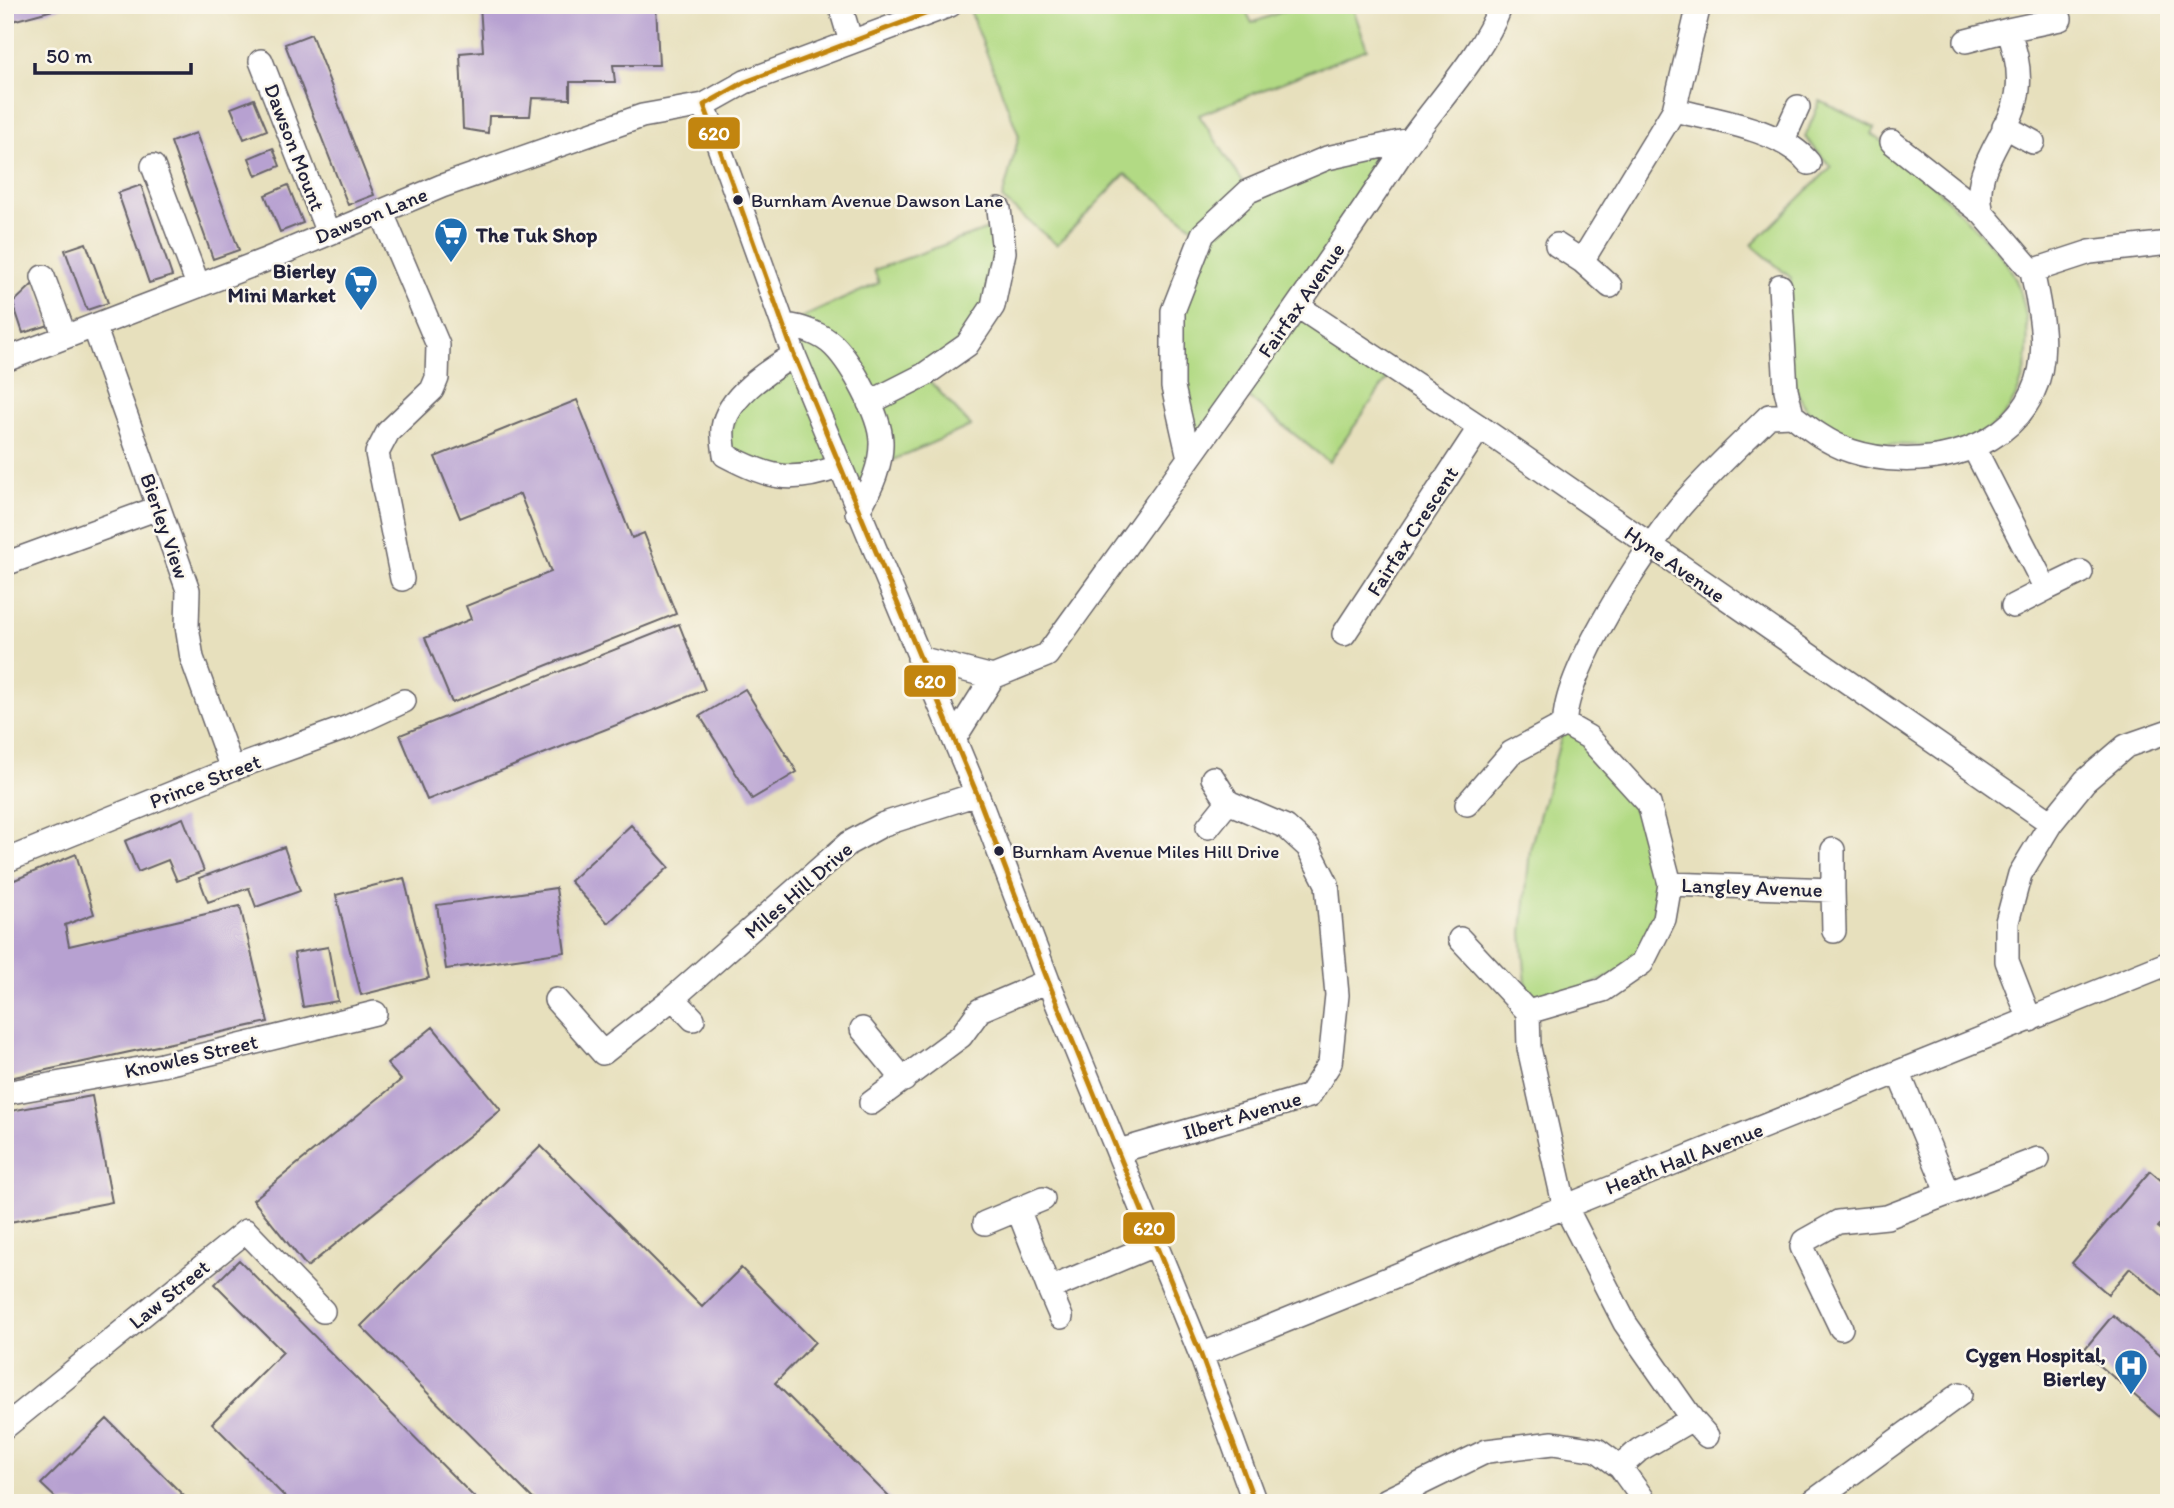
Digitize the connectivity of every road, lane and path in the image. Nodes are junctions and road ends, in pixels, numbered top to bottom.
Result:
1 (840, 5) edge
2 (950, 5) edge
3 (1501, 5) edge
4 (1699, 5) edge
5 (2060, 19) dead end
6 (2008, 30) junction
7 (1966, 41) dead end
8 (851, 42) junction
9 (261, 61) dead end
10 (704, 105) junction
11 (1798, 107) dead end
12 (1674, 110) junction
13 (2004, 126) junction
14 (1410, 140) junction
15 (1782, 142) junction
16 (1892, 142) dead end
17 (2033, 142) dead end
18 (1809, 163) dead end
19 (153, 166) dead end
20 (999, 209) dead end
21 (381, 211) junction
22 (1982, 213) junction
23 (328, 233) junction
24 (2169, 243) edge
25 (1557, 245) dead end
26 (1582, 261) junction
27 (2032, 271) junction
28 (43, 277) dead end
29 (198, 285) junction
30 (1610, 286) dead end
31 (1780, 286) dead end
32 (1299, 307) junction
33 (785, 325) junction
34 (94, 326) junction
35 (65, 337) junction
36 (794, 355) junction
37 (5, 360) edge
38 (869, 402) junction
39 (1791, 415) junction
40 (1480, 428) junction
41 (1974, 448) junction
42 (1189, 458) junction
43 (838, 467) junction
44 (159, 508) junction
45 (857, 512) junction
46 (1650, 547) junction
47 (5, 564) edge
48 (2081, 572) dead end
49 (402, 579) dead end
50 (2046, 589) junction
51 (2013, 606) dead end
52 (1344, 634) dead end
53 (919, 658) junction
54 (993, 677) junction
55 (404, 701) dead end
56 (1565, 724) junction
57 (2169, 731) edge
58 (954, 739) junction
59 (232, 769) junction
60 (1213, 778) dead end
61 (977, 794) junction
62 (1228, 802) junction
63 (1467, 804) dead end
64 (2051, 823) junction
65 (1208, 827) dead end
66 (1833, 850) dead end
67 (5, 861) edge
68 (1670, 884) junction
69 (1833, 890) junction
70 (1834, 931) dead end
71 (1460, 939) dead end
72 (2169, 963) edge
73 (1048, 981) junction
74 (673, 998) junction
75 (556, 1000) dead end
76 (1528, 1012) junction
77 (375, 1013) dead end
78 (693, 1019) dead end
79 (2030, 1020) junction
80 (862, 1029) dead end
81 (1899, 1074) junction
82 (904, 1080) junction
83 (5, 1093) edge
84 (871, 1103) dead end
85 (1119, 1151) junction
86 (2038, 1159) dead end
87 (1948, 1192) junction
88 (1043, 1199) dead end
89 (1564, 1204) junction
90 (1018, 1209) junction
91 (985, 1223) dead end
92 (1157, 1244) junction
93 (1049, 1289) junction
94 (323, 1311) dead end
95 (1060, 1317) dead end
96 (1841, 1328) dead end
97 (1201, 1355) junction
98 (1960, 1394) dead end
99 (5, 1427) edge
100 (1620, 1466) junction
101 (1399, 1498) edge
102 (1255, 1503) edge
103 (1646, 1503) edge
104 (1811, 1503) edge

1 - 8 street
2 - 8 street, Dawson Lane
3 - 14 street, Fairfax Avenue
4 - 12 street
5 - 6 street
6 - 7 street
6 - 13 street
8 - 10 street, Dawson Lane
9 - 23 street, Dawson Mount
10 - 21 street, Dawson Lane
10 - 33 street
11 - 15 street
12 - 15 street
12 - 26 street
13 - 17 street
13 - 22 street
14 - 32 street, Fairfax Avenue
14 - 42 street
15 - 18 street
16 - 22 street
19 - 29 street
20 - 38 street
21 - 23 street, Dawson Lane
21 - 49 street
22 - 27 street
23 - 29 street, Dawson Lane
24 - 27 street
25 - 26 street
26 - 30 street
27 - 41 street
28 - 35 street
29 - 34 street, Dawson Lane
31 - 39 street
32 - 40 street, Hyne Avenue
32 - 42 street, Fairfax Avenue
33 - 36 street
33 - 38 street
34 - 35 street, Dawson Lane
34 - 44 street, Bierley View
35 - 37 street, Dawson Lane
36 - 43 street
36 - 43 street
38 - 45 street
39 - 41 street
39 - 46 street
40 - 46 street, Hyne Avenue
40 - 52 street, Fairfax Crescent
41 - 50 street
42 - 54 street, Fairfax Avenue
43 - 45 street
44 - 47 street
44 - 59 street, Bierley View
45 - 53 street
46 - 56 street
46 - 64 street, Hyne Avenue
48 - 50 street
50 - 51 street
53 - 54 street
53 - 58 street
54 - 58 street
55 - 59 street, Prince Street
56 - 63 street
56 - 68 street
57 - 64 street
58 - 61 street
59 - 67 street, Prince Street
60 - 62 street
61 - 73 street
61 - 74 street, Miles Hill Drive
62 - 65 street
62 - 85 street, Ilbert Avenue
64 - 79 street
66 - 69 street, Langley Avenue
68 - 69 street, Langley Avenue
68 - 76 street
69 - 70 street, Langley Avenue
71 - 76 street
72 - 79 street, Heath Hall Avenue
73 - 82 street
73 - 85 street
74 - 75 street, Miles Hill Drive
74 - 78 street
76 - 89 street
77 - 83 street, Knowles Street
79 - 81 street, Heath Hall Avenue
80 - 82 street
81 - 87 street
81 - 89 street, Heath Hall Avenue
82 - 84 street
85 - 92 street
86 - 87 street
87 - 96 street
88 - 90 street
89 - 97 street, Heath Hall Avenue
89 - 100 street
90 - 91 street
90 - 93 street
92 - 93 street
92 - 97 street
93 - 95 street
94 - 99 street, Law Street
97 - 102 street
98 - 104 street
100 - 101 street
100 - 103 street

